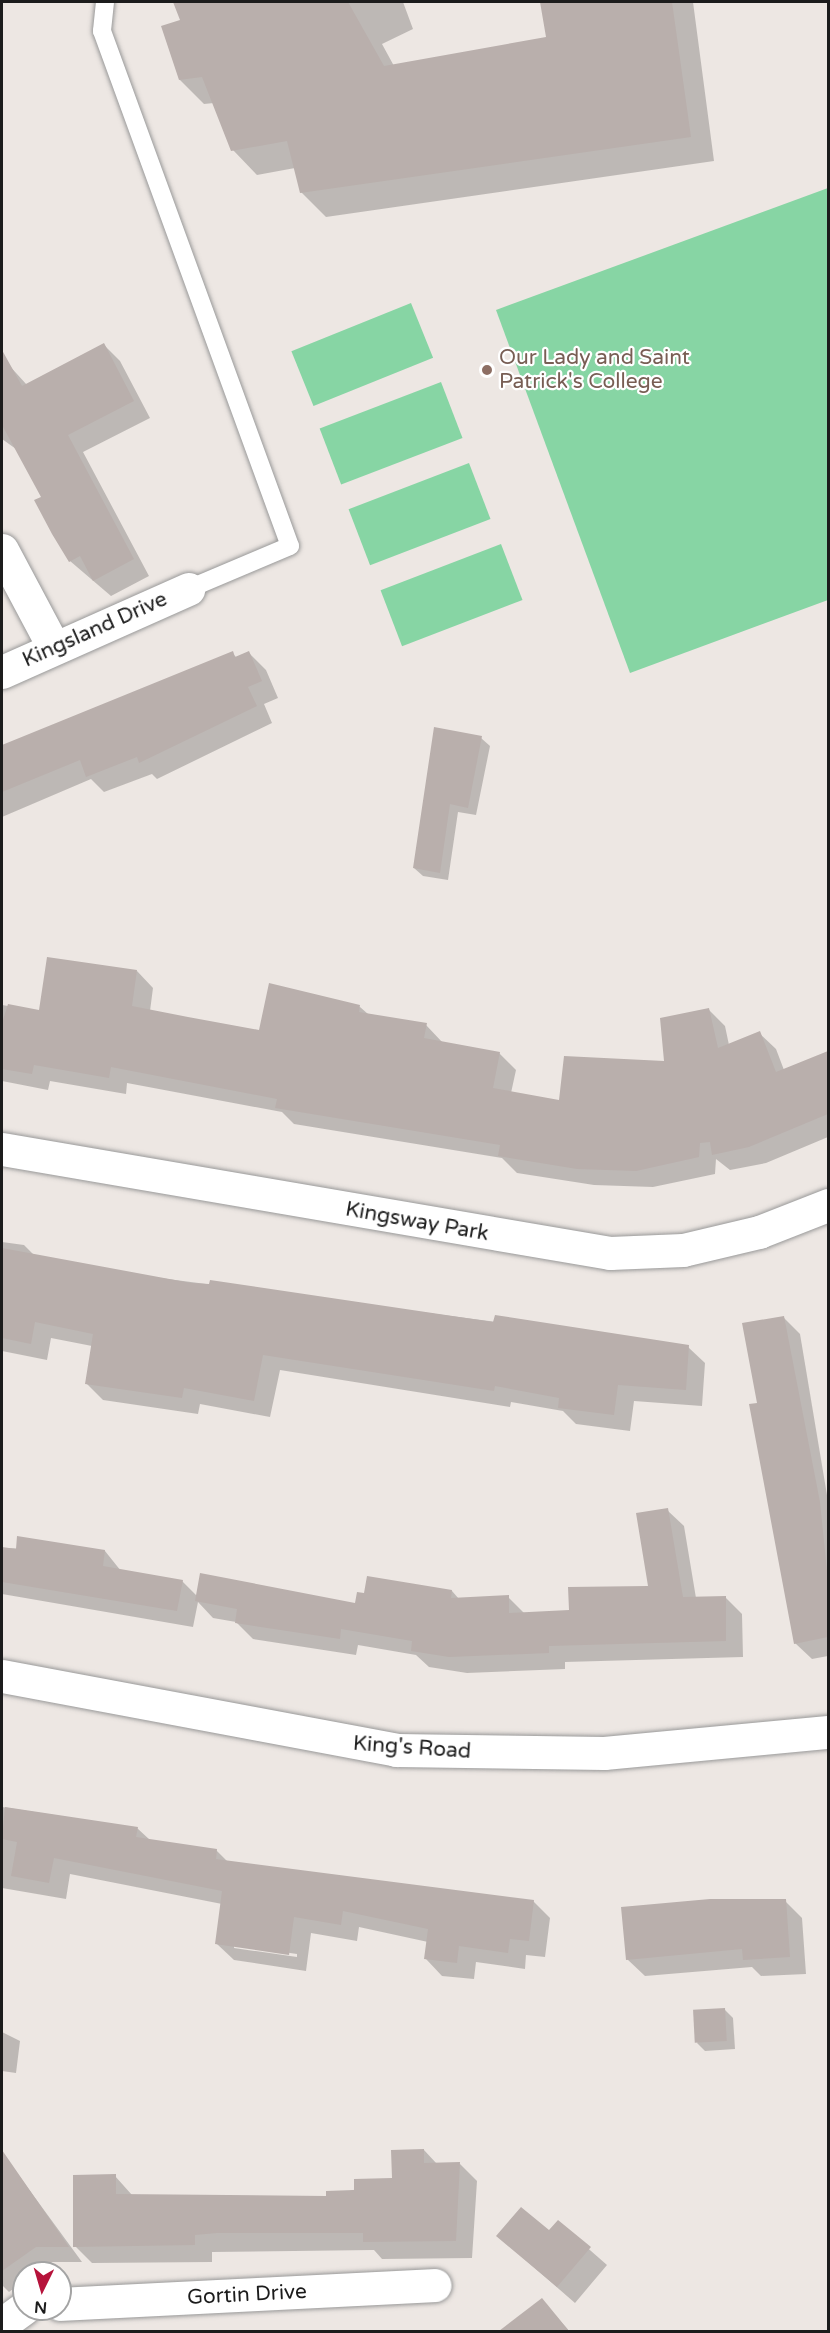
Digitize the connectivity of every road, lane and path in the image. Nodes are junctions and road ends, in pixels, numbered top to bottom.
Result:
1 (105, 2) edge
2 (2, 550) edge
3 (188, 589) joint
4 (54, 648) junction
5 (2, 672) edge
6 (2, 1149) edge
7 (828, 1205) edge
8 (2, 1676) edge
9 (828, 1732) edge
10 (435, 2285) dead end
11 (72, 2303) edge

1 - 3 lane
2 - 4 street
3 - 4 street, Kingsland Drive
4 - 5 street, Kingsland Drive
6 - 7 street, Kingsway Park
8 - 9 street, King's Road
10 - 11 street, Gortin Drive

